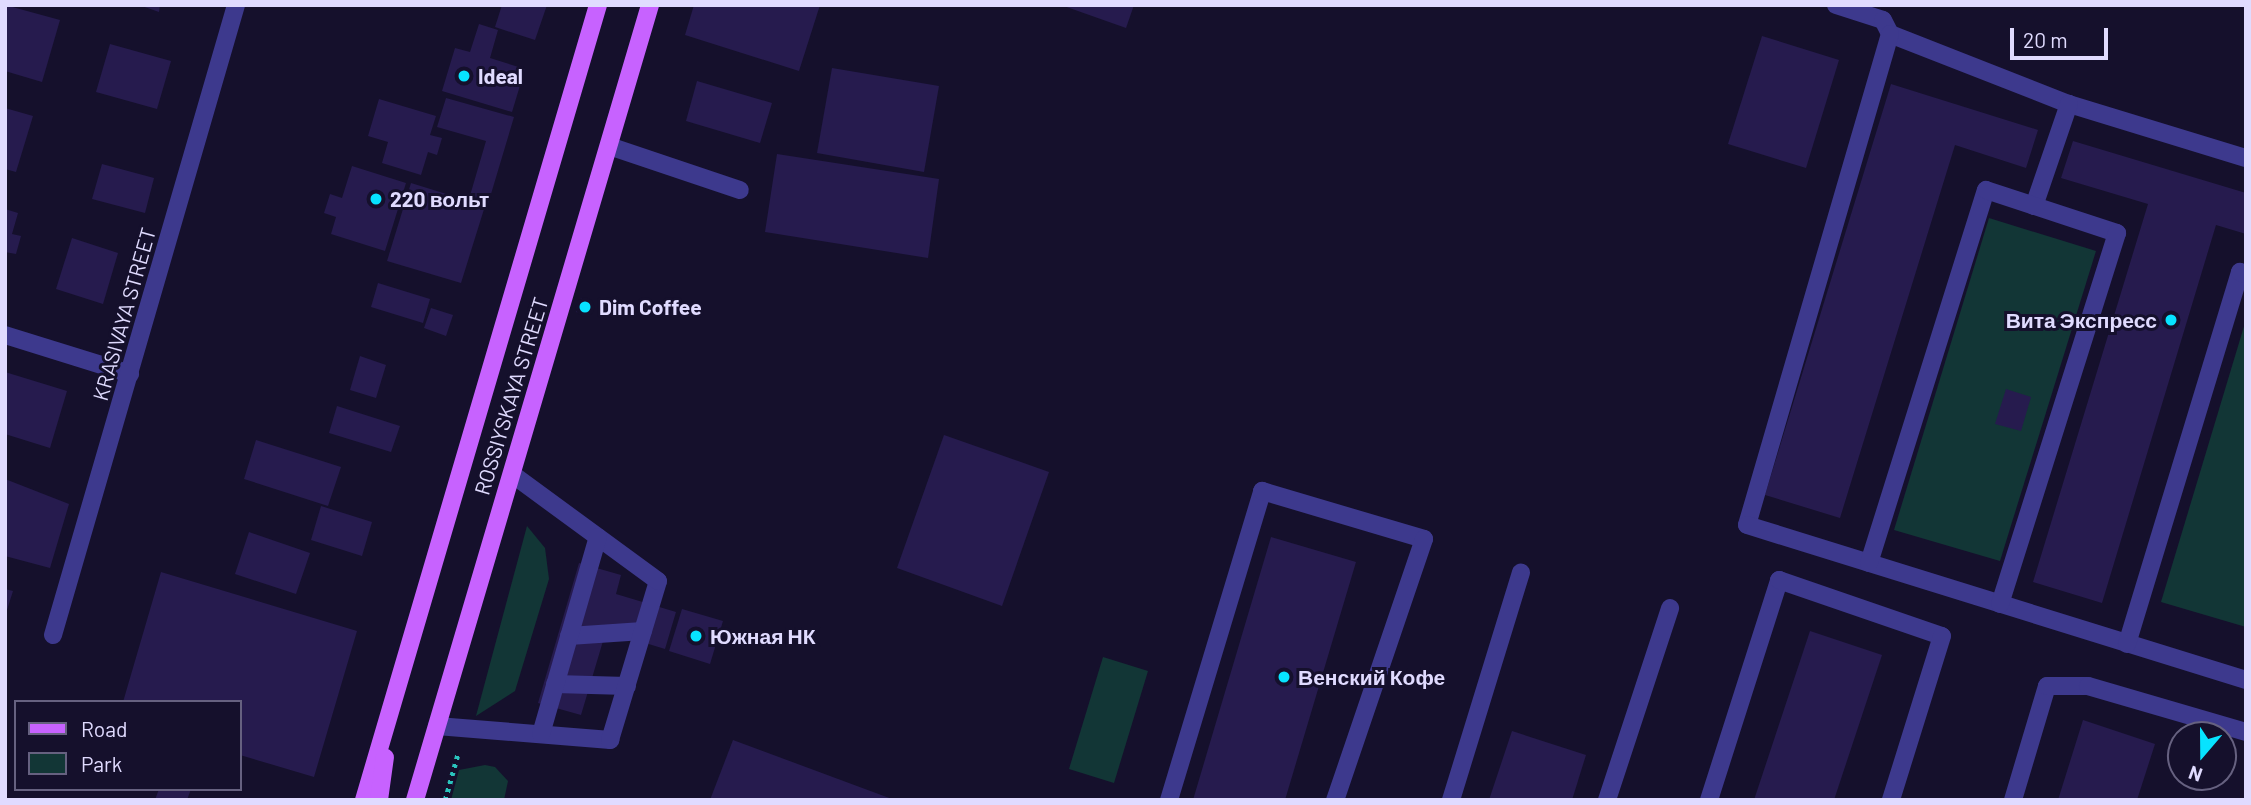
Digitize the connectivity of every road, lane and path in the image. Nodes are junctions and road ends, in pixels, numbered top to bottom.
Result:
1 (236, 5) edge
2 (598, 5) edge
3 (650, 5) edge
4 (1836, 5) edge
5 (1890, 34) junction
6 (2069, 104) junction
7 (609, 146) junction
8 (2246, 158) edge
9 (740, 190) dead end
10 (2034, 206) junction
11 (2246, 274) edge
12 (5, 335) edge
13 (130, 374) junction
14 (512, 474) junction
15 (598, 537) junction
16 (1868, 563) junction
17 (1521, 573) dead end
18 (2000, 604) junction
19 (1670, 608) dead end
20 (643, 631) junction
21 (53, 635) dead end
22 (569, 636) junction
23 (2127, 644) junction
24 (2246, 680) edge
25 (555, 684) junction
26 (626, 686) junction
27 (390, 712) junction
28 (437, 726) junction
29 (2246, 732) edge
30 (541, 734) junction
31 (364, 800) edge
32 (379, 800) edge
33 (415, 800) edge
34 (1169, 800) edge
35 (1335, 800) edge
36 (1451, 800) edge
37 (1607, 800) edge
38 (1709, 800) edge
39 (1891, 800) edge
40 (2013, 800) edge

1 - 13 street, KRASIVAYA STREET
2 - 27 main road, ROSSIYSKAYA STREET
3 - 7 main road, ROSSIYSKAYA STREET
4 - 5 street
5 - 6 street
5 - 16 street
6 - 8 street
6 - 10 street
7 - 9 street
7 - 14 main road, ROSSIYSKAYA STREET
10 - 16 street
10 - 18 street
11 - 23 street
12 - 13 street
13 - 21 street, KRASIVAYA STREET
14 - 15 street
14 - 28 main road, ROSSIYSKAYA STREET
15 - 20 street
15 - 22 street
16 - 18 street
17 - 36 street
18 - 23 street
19 - 37 street
20 - 22 street
20 - 26 street
22 - 25 street
23 - 24 street
25 - 26 street
25 - 30 street
26 - 30 street
27 - 31 main road, ROSSIYSKAYA STREET
27 - 32 main road, ROSSIYSKAYA STREET
28 - 30 street
28 - 33 main road, ROSSIYSKAYA STREET
29 - 40 street
34 - 35 street
38 - 39 street

